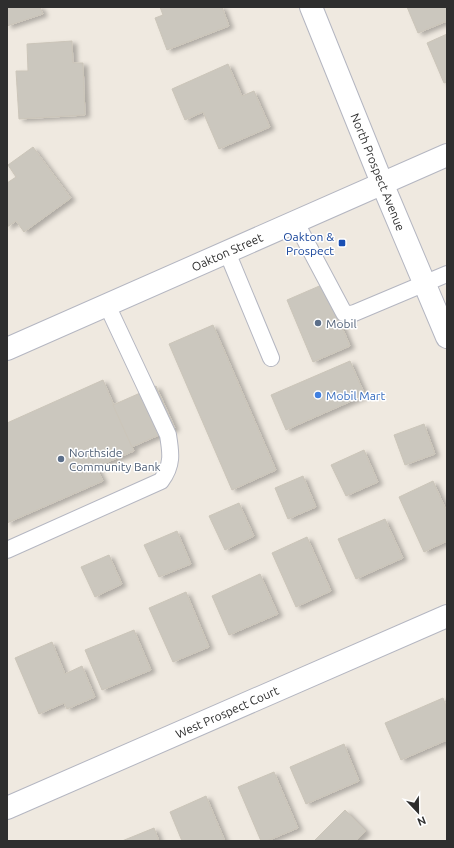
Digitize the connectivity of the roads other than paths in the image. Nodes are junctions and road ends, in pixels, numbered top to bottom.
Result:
1 (311, 7) edge
2 (447, 155) edge
3 (382, 183) junction
4 (296, 221) junction
5 (227, 252) junction
6 (447, 274) edge
7 (424, 284) junction
8 (107, 305) junction
9 (447, 337) edge
10 (7, 349) edge
11 (271, 358) dead end
12 (7, 550) edge
13 (447, 616) edge
14 (7, 808) edge

1 - 3 street, North Prospect Avenue
2 - 3 street, Oakton Street
3 - 4 street, Oakton Street
3 - 7 street, North Prospect Avenue
4 - 5 street, Oakton Street
4 - 7 lane
5 - 8 street, Oakton Street
5 - 11 lane
6 - 7 lane
7 - 9 street, North Prospect Avenue
8 - 10 street, Oakton Street
8 - 12 lane
13 - 14 street, West Prospect Court

